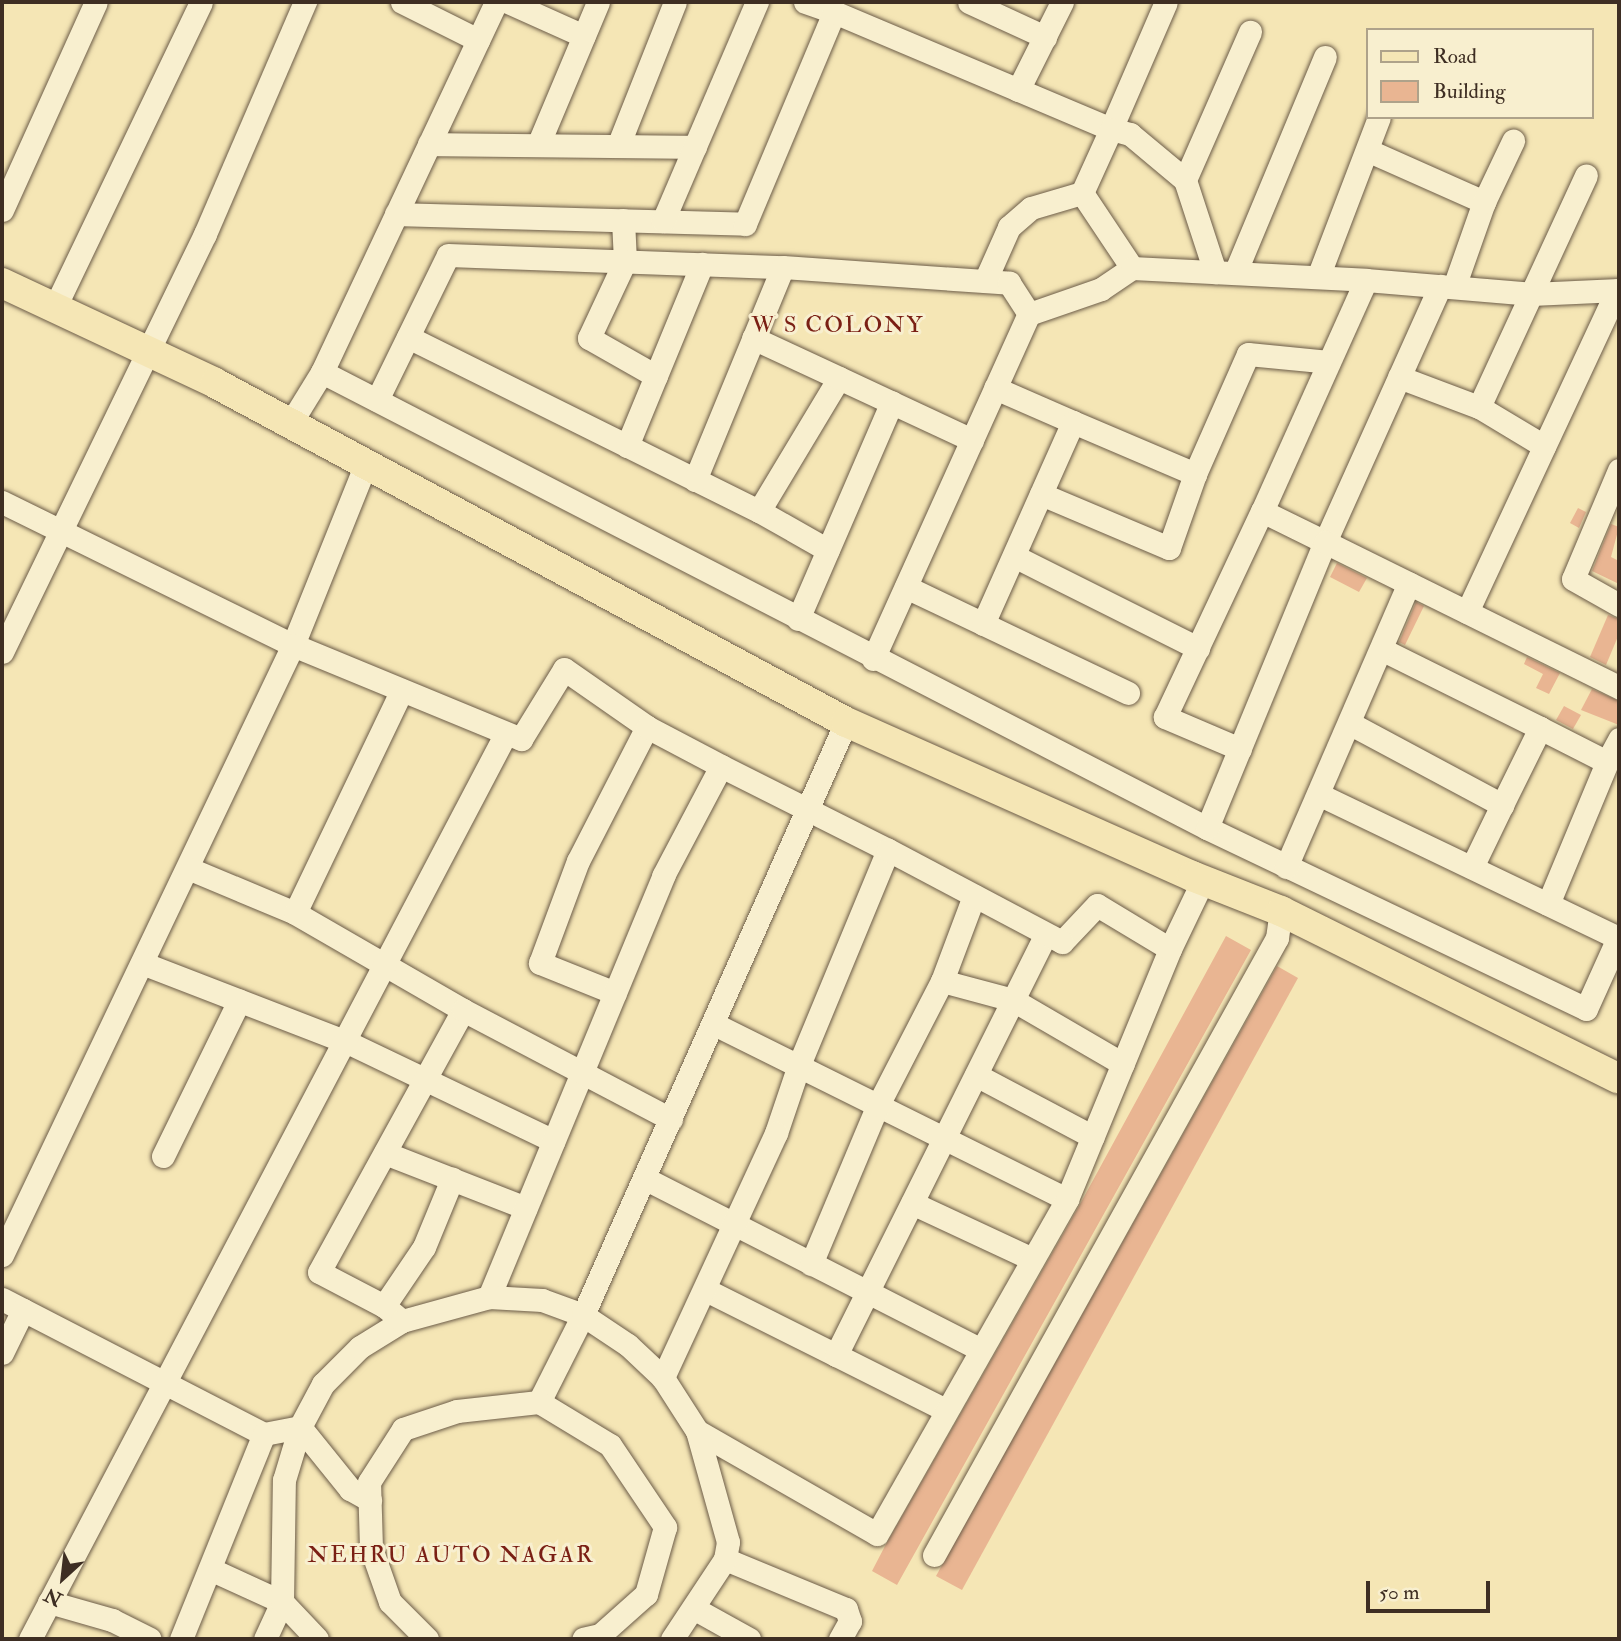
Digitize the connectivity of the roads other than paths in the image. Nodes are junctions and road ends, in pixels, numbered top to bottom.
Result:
1 (96, 2) edge
2 (201, 2) edge
3 (305, 2) edge
4 (402, 2) edge
5 (496, 2) edge
6 (508, 2) edge
7 (598, 2) edge
8 (675, 2) edge
9 (757, 2) edge
10 (805, 2) edge
11 (969, 2) edge
12 (1062, 2) edge
13 (1166, 2) edge
14 (834, 12) junction
15 (1250, 32) dead end
16 (584, 36) junction
17 (1045, 37) junction
18 (478, 40) junction
19 (1325, 57) dead end
20 (1018, 90) junction
21 (1377, 119) edge
22 (1111, 129) junction
23 (1513, 141) dead end
24 (429, 144) junction
25 (538, 145) junction
26 (618, 146) junction
27 (695, 147) junction
28 (1369, 151) junction
29 (1586, 175) dead end
30 (1185, 180) junction
31 (1082, 193) junction
32 (1484, 202) junction
33 (2, 210) edge
34 (397, 214) junction
35 (623, 220) junction
36 (663, 221) junction
37 (996, 256) junction
38 (625, 261) junction
39 (702, 264) junction
40 (783, 267) junction
41 (1132, 268) junction
42 (1225, 273) junction
43 (1318, 277) junction
44 (1366, 280) junction
45 (985, 281) junction
46 (2, 283) edge
47 (1009, 283) junction
48 (1447, 286) junction
49 (1618, 290) edge
50 (1531, 294) junction
51 (55, 307) junction
52 (1029, 314) junction
53 (408, 337) junction
54 (753, 338) junction
55 (149, 350) junction
56 (1329, 362) junction
57 (322, 372) junction
58 (656, 376) junction
59 (839, 377) junction
60 (1399, 377) junction
61 (995, 388) junction
62 (377, 400) junction
63 (892, 402) junction
64 (1479, 407) junction
65 (1073, 422) junction
66 (290, 424) junction
67 (972, 440) junction
68 (627, 446) junction
69 (1544, 446) junction
70 (365, 466) junction
71 (1619, 470) edge
72 (1195, 474) junction
73 (695, 480) junction
74 (1041, 494) junction
75 (2, 502) edge
76 (758, 511) junction
77 (1262, 511) junction
78 (1611, 511) edge
79 (61, 532) junction
80 (1325, 542) junction
81 (828, 550) junction
82 (1014, 556) junction
83 (1409, 583) junction
84 (905, 587) junction
85 (1619, 605) edge
86 (1467, 612) junction
87 (799, 619) junction
88 (984, 624) junction
89 (293, 645) junction
90 (1198, 648) junction
91 (1381, 649) junction
92 (2, 652) edge
93 (873, 659) junction
94 (1619, 687) edge
95 (402, 690) junction
96 (1128, 693) dead end
97 (846, 722) junction
98 (1349, 723) junction
99 (647, 727) junction
100 (1540, 728) junction
101 (506, 733) junction
102 (1619, 739) edge
103 (1240, 749) junction
104 (1607, 762) junction
105 (721, 766) junction
106 (1318, 794) junction
107 (1502, 805) junction
108 (809, 808) junction
109 (1207, 828) junction
110 (888, 850) junction
111 (1286, 867) junction
112 (1472, 867) junction
113 (190, 869) junction
114 (1203, 880) junction
115 (974, 896) junction
116 (1548, 904) junction
117 (1281, 911) junction
118 (295, 913) junction
119 (1046, 934) junction
120 (1619, 937) edge
121 (1170, 949) junction
122 (142, 963) junction
123 (389, 963) junction
124 (942, 981) junction
125 (615, 993) junction
126 (1013, 1000) junction
127 (239, 1001) junction
128 (463, 1010) junction
129 (713, 1024) junction
130 (347, 1042) junction
131 (1123, 1064) junction
132 (799, 1065) junction
133 (581, 1074) junction
134 (976, 1075) junction
135 (425, 1079) junction
136 (1619, 1079) edge
137 (878, 1105) junction
138 (671, 1119) junction
139 (1093, 1136) junction
140 (944, 1138) junction
141 (554, 1141) junction
142 (384, 1153) junction
143 (163, 1156) dead end
144 (645, 1178) junction
145 (452, 1179) junction
146 (1067, 1199) junction
147 (912, 1203) junction
148 (527, 1208) junction
149 (737, 1224) junction
150 (2, 1255) edge
151 (1032, 1259) junction
152 (811, 1265) junction
153 (706, 1290) junction
154 (867, 1292) junction
155 (489, 1297) junction
156 (2, 1299) edge
157 (384, 1306) junction
158 (23, 1310) junction
159 (583, 1315) junction
160 (402, 1321) junction
161 (980, 1349) junction
162 (2, 1353) edge
163 (836, 1355) junction
164 (663, 1378) junction
165 (162, 1381) junction
166 (539, 1402) junction
167 (944, 1409) junction
168 (300, 1427) junction
169 (697, 1431) junction
170 (264, 1434) junction
171 (370, 1500) junction
172 (934, 1555) dead end
173 (725, 1559) junction
174 (209, 1569) junction
175 (49, 1602) junction
176 (282, 1602) junction
177 (695, 1609) junction
178 (30, 1639) edge
179 (150, 1639) edge
180 (181, 1639) edge
181 (265, 1639) edge
182 (317, 1639) edge
183 (427, 1639) edge
184 (583, 1639) edge
185 (672, 1639) edge
186 (749, 1639) edge
187 (840, 1639) edge

1 - 33 street
2 - 51 street
3 - 55 street
4 - 18 street
5 - 18 street
6 - 16 street
7 - 16 street
8 - 26 street
9 - 27 street
10 - 14 street
11 - 17 street
12 - 17 street
13 - 22 street
14 - 20 street
14 - 36 street
15 - 30 street
16 - 25 street
17 - 20 street
18 - 24 street
19 - 42 street
20 - 22 street
21 - 28 street
22 - 30 street
22 - 31 street
23 - 32 street
24 - 25 street
24 - 34 street
25 - 26 street
26 - 27 street
27 - 36 street
28 - 32 street
28 - 43 street
29 - 50 street
30 - 42 street
31 - 37 street
31 - 41 street
32 - 48 street
34 - 35 street
34 - 57 street
35 - 36 street
35 - 38 street
37 - 45 street
37 - 47 street
38 - 39 street
38 - 53 street
38 - 58 street
39 - 40 street
39 - 58 street
40 - 45 street
40 - 54 street
41 - 42 street
41 - 52 street
42 - 43 street
43 - 44 street
44 - 48 street
44 - 56 street
45 - 47 street
46 - 51 main road
47 - 52 street
48 - 50 street
48 - 60 street
49 - 50 street
49 - 69 street
50 - 64 street
51 - 55 main road
52 - 61 street
53 - 62 street
53 - 68 street
54 - 59 street
54 - 73 street
55 - 66 main road
55 - 79 street
56 - 72 street
56 - 77 street
57 - 62 street
57 - 66 street
58 - 68 street
59 - 63 street
59 - 76 street
60 - 64 street
60 - 80 street
61 - 65 street
61 - 67 street
62 - 87 street
63 - 67 street
63 - 81 street
64 - 69 street
65 - 72 street
65 - 74 street
66 - 70 main road
67 - 84 street
68 - 73 street
69 - 86 street
70 - 89 street
70 - 97 main road
71 - 78 street
72 - 74 street
73 - 76 street
74 - 82 street
75 - 79 street
76 - 81 street
77 - 80 street
77 - 90 street
78 - 85 street
79 - 89 street
79 - 92 street
80 - 83 street
80 - 103 street
81 - 87 street
82 - 88 street
82 - 90 street
83 - 86 street
83 - 91 street
84 - 88 street
84 - 93 street
86 - 94 street
87 - 93 street
88 - 96 street
89 - 95 street
89 - 113 street
90 - 103 street
91 - 98 street
91 - 100 street
93 - 109 street
95 - 101 street
95 - 118 street
97 - 108 street
97 - 114 main road
98 - 106 street
98 - 107 street
99 - 101 street
99 - 105 street
99 - 125 street
100 - 104 street
100 - 107 street
101 - 123 street
102 - 104 street
103 - 109 street
104 - 116 street
105 - 108 street
105 - 125 street
106 - 111 street
106 - 112 street
107 - 112 street
108 - 110 street
108 - 129 street
109 - 111 street
110 - 115 street
110 - 132 street
111 - 120 street
112 - 116 street
113 - 118 street
113 - 122 street
114 - 117 main road
114 - 121 street
115 - 119 street
115 - 124 street
116 - 120 street
117 - 136 main road
117 - 172 street
118 - 123 street
119 - 121 street
119 - 126 street
121 - 131 street
122 - 127 street
122 - 150 street
123 - 128 street
123 - 130 street
124 - 126 street
124 - 137 street
125 - 133 street
126 - 131 street
126 - 134 street
127 - 130 street
127 - 143 street
128 - 133 street
128 - 135 street
129 - 132 street
129 - 138 street
130 - 135 street
130 - 165 street
131 - 139 street
132 - 137 street
132 - 149 street
133 - 138 street
133 - 141 street
134 - 139 street
134 - 140 street
135 - 141 street
135 - 142 street
137 - 140 street
137 - 152 street
138 - 144 street
139 - 146 street
140 - 146 street
140 - 147 street
141 - 148 street
142 - 145 street
142 - 157 street
144 - 149 street
144 - 159 street
145 - 148 street
145 - 157 street
146 - 151 street
147 - 151 street
147 - 154 street
148 - 155 street
149 - 152 street
149 - 153 street
151 - 161 street
152 - 154 street
153 - 163 street
153 - 164 street
154 - 161 street
154 - 163 street
155 - 159 street
155 - 160 street
156 - 158 street
157 - 160 street
158 - 162 street
158 - 165 street
159 - 164 street
159 - 166 street
160 - 168 street
161 - 167 street
163 - 167 street
164 - 169 street
165 - 170 street
165 - 175 street
166 - 171 street
166 - 184 street
167 - 169 street
168 - 170 street
168 - 171 street
168 - 176 street
169 - 173 street
170 - 174 street
171 - 183 street
173 - 177 street
173 - 187 street
174 - 176 street
174 - 180 street
175 - 178 street
175 - 179 street
176 - 181 street
176 - 182 street
177 - 185 street
177 - 186 street

